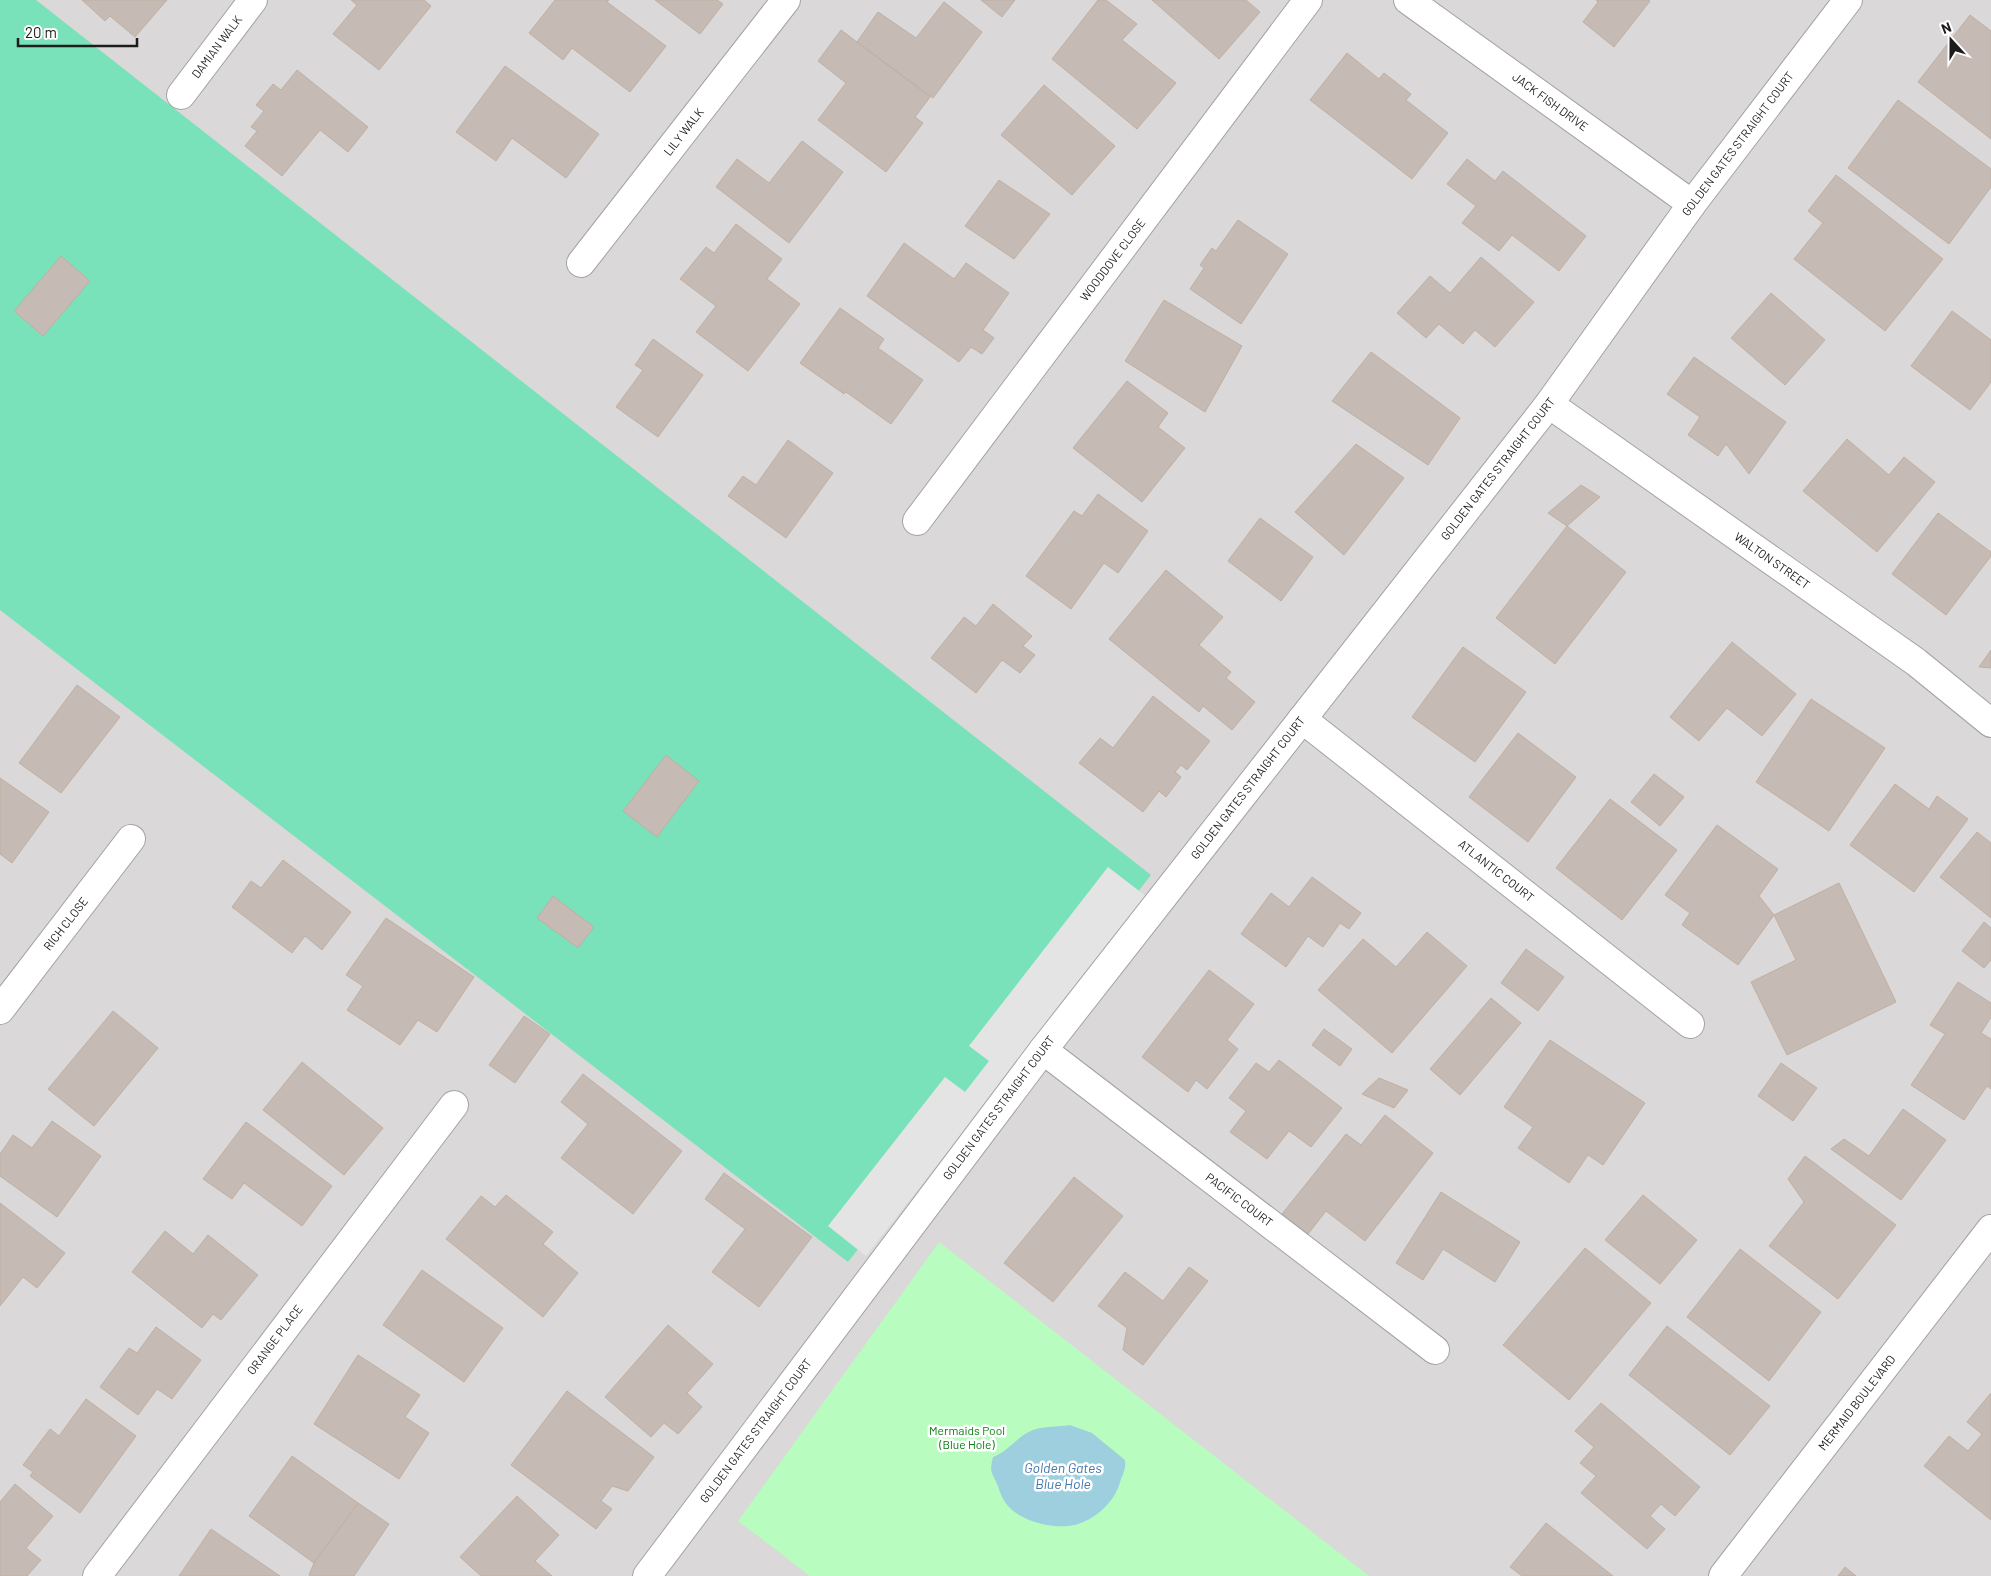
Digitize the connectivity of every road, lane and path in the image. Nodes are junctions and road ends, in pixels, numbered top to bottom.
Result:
1 (254, 0) edge
2 (786, 0) edge
3 (1308, 0) edge
4 (1408, 0) edge
5 (1848, 0) edge
6 (181, 94) dead end
7 (1692, 204) junction
8 (581, 263) dead end
9 (1549, 404) junction
10 (917, 521) dead end
11 (1302, 719) junction
12 (1991, 723) edge
13 (131, 839) dead end
14 (0, 1010) edge
15 (1690, 1024) dead end
16 (1043, 1050) junction
17 (454, 1105) dead end
18 (1991, 1229) edge
19 (1435, 1350) dead end
20 (96, 1576) edge
21 (647, 1576) edge
22 (1723, 1576) edge

1 - 6 street, DAMIAN WALK
2 - 8 street, LILY WALK
3 - 10 street, WOODDOVE CLOSE
4 - 7 street, JACK FISH DRIVE
5 - 7 street, GOLDEN GATES STRAIGHT COURT
7 - 9 street, GOLDEN GATES STRAIGHT COURT
9 - 11 street, GOLDEN GATES STRAIGHT COURT
9 - 12 street, WALTON STREET
11 - 15 street, ATLANTIC COURT
11 - 16 street, GOLDEN GATES STRAIGHT COURT
13 - 14 street, RICH CLOSE
16 - 19 street, PACIFIC COURT
16 - 21 street, GOLDEN GATES STRAIGHT COURT
17 - 20 street, ORANGE PLACE
18 - 22 street, MERMAID BOULEVARD

